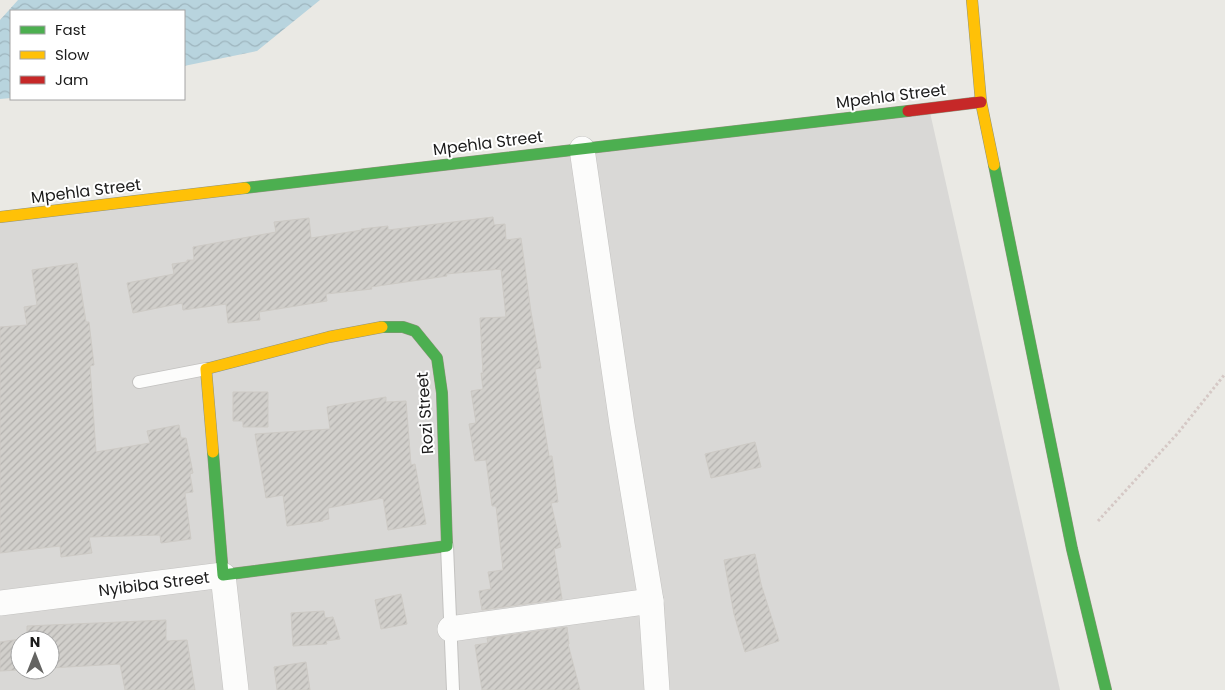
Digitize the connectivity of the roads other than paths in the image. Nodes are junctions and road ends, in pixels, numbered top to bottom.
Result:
1 (972, 0) edge
2 (981, 102) junction
3 (582, 149) junction
4 (0, 217) edge
5 (206, 369) junction
6 (138, 382) dead end
7 (447, 546) junction
8 (223, 576) junction
9 (651, 601) junction
10 (0, 603) edge
11 (450, 629) junction
12 (236, 690) edge
13 (454, 690) edge
14 (657, 690) edge
15 (1106, 690) edge

1 - 2 street
2 - 3 street, Mpehla Street
2 - 15 street
3 - 4 street, Mpehla Street
3 - 9 street
5 - 6 lane
5 - 7 street, Rozi Street
5 - 8 street
7 - 8 street
7 - 11 lane
8 - 10 street, Nyibiba Street
8 - 12 street, Nyibiba Street
9 - 11 street
9 - 14 street
11 - 13 lane

